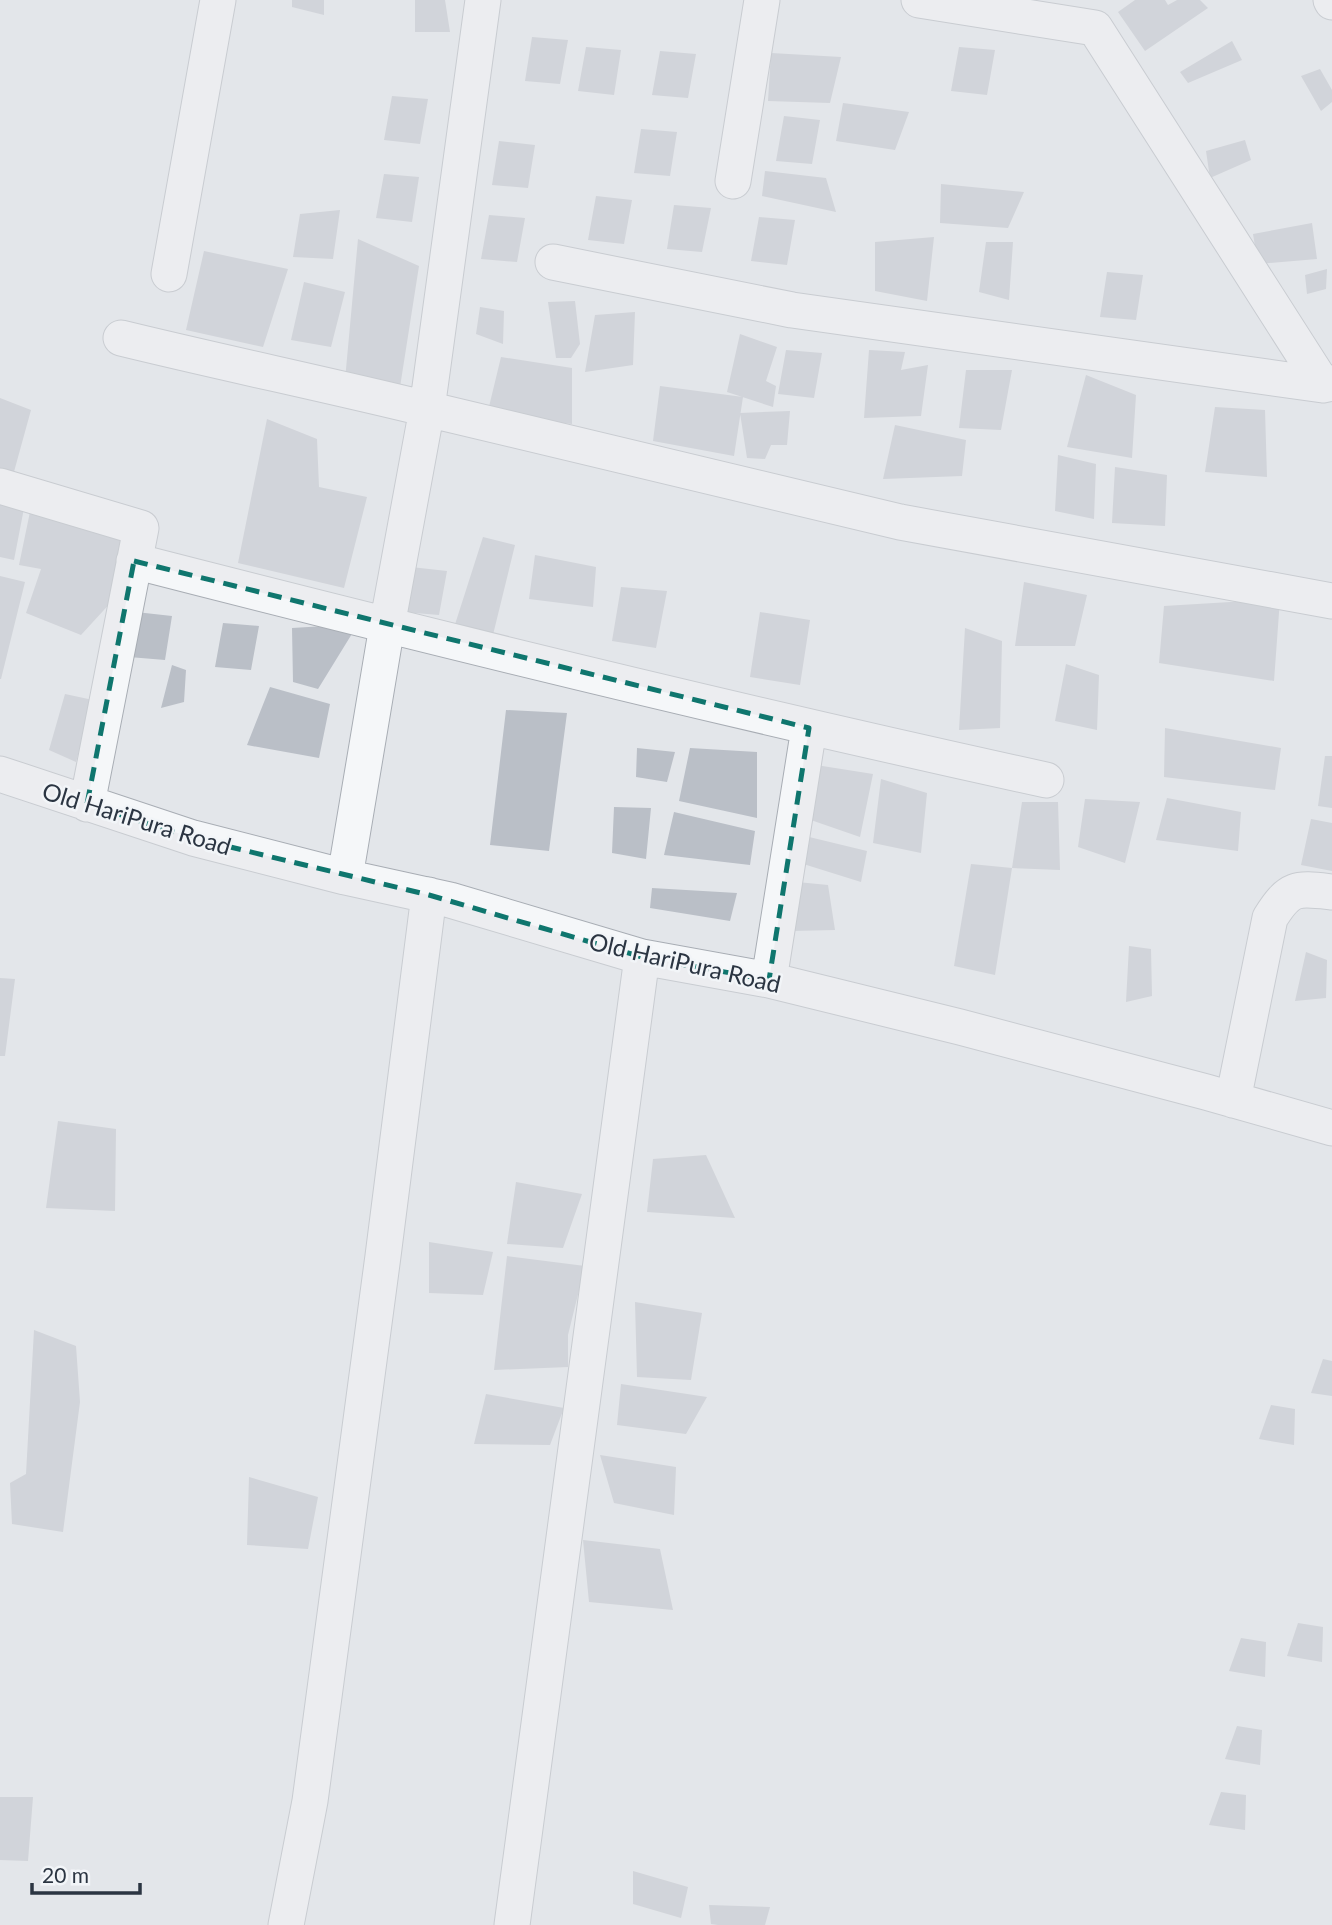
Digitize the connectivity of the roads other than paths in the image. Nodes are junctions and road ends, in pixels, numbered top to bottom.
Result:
1 (218, 0) edge
2 (483, 0) edge
3 (761, 0) edge
4 (919, 0) edge
5 (1075, 0) edge
6 (1095, 28) junction
7 (733, 181) dead end
8 (553, 262) dead end
9 (169, 274) dead end
10 (121, 338) dead end
11 (1327, 384) edge
12 (428, 408) junction
13 (0, 486) edge
14 (134, 561) junction
15 (1332, 601) edge
16 (387, 626) junction
17 (809, 728) junction
18 (0, 774) edge
19 (1045, 780) dead end
20 (87, 804) junction
21 (345, 877) junction
22 (1332, 892) edge
23 (429, 895) junction
24 (642, 957) junction
25 (769, 980) junction
26 (1233, 1100) junction
27 (1332, 1128) edge
28 (286, 1925) edge
29 (512, 1925) edge

1 - 9 street
2 - 12 street
3 - 7 street
4 - 6 street
5 - 6 street
6 - 11 street
8 - 11 street
10 - 12 street
12 - 15 street
12 - 16 street
13 - 14 street
14 - 16 street
14 - 20 street
16 - 17 street
16 - 21 street
17 - 19 street
17 - 25 street
18 - 20 street, Old HariPura Road
20 - 21 street, Old HariPura Road
21 - 23 street, Old HariPura Road
22 - 26 street
23 - 24 street, Old HariPura Road
23 - 28 street
24 - 25 street, Old HariPura Road
24 - 29 street
25 - 26 street, Old HariPura Road
26 - 27 street, Old HariPura Road

